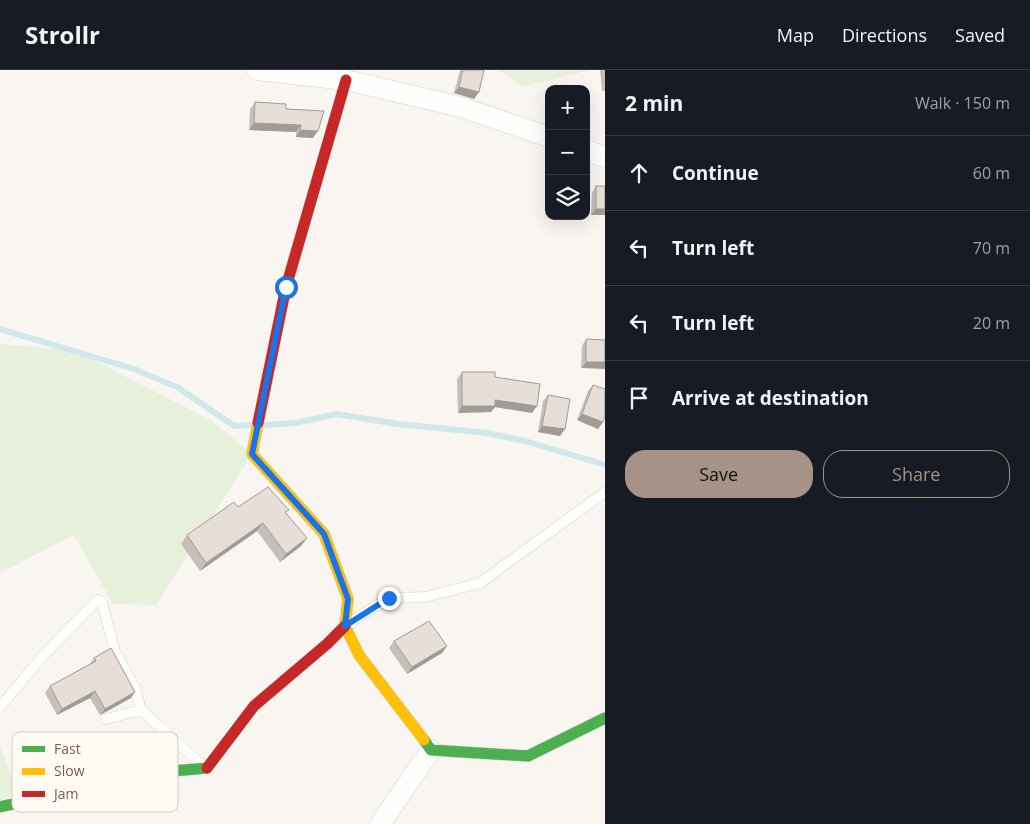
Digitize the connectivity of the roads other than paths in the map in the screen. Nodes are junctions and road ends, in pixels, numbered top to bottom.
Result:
1 (257, 70) edge
2 (346, 80) junction
3 (545, 136) edge
4 (590, 151) edge
5 (605, 157) edge
6 (605, 492) edge
7 (345, 626) junction
8 (0, 708) edge
9 (141, 710) junction
10 (605, 718) edge
11 (106, 719) edge
12 (166, 732) edge
13 (178, 743) edge
14 (431, 750) junction
15 (207, 768) junction
16 (178, 771) edge
17 (380, 824) edge

1 - 2 street
2 - 3 street
2 - 7 street
4 - 5 street
6 - 7 lane
7 - 14 street
7 - 15 street
8 - 9 lane
9 - 11 lane
9 - 12 lane
10 - 14 street
13 - 15 lane
14 - 17 street
15 - 16 street

